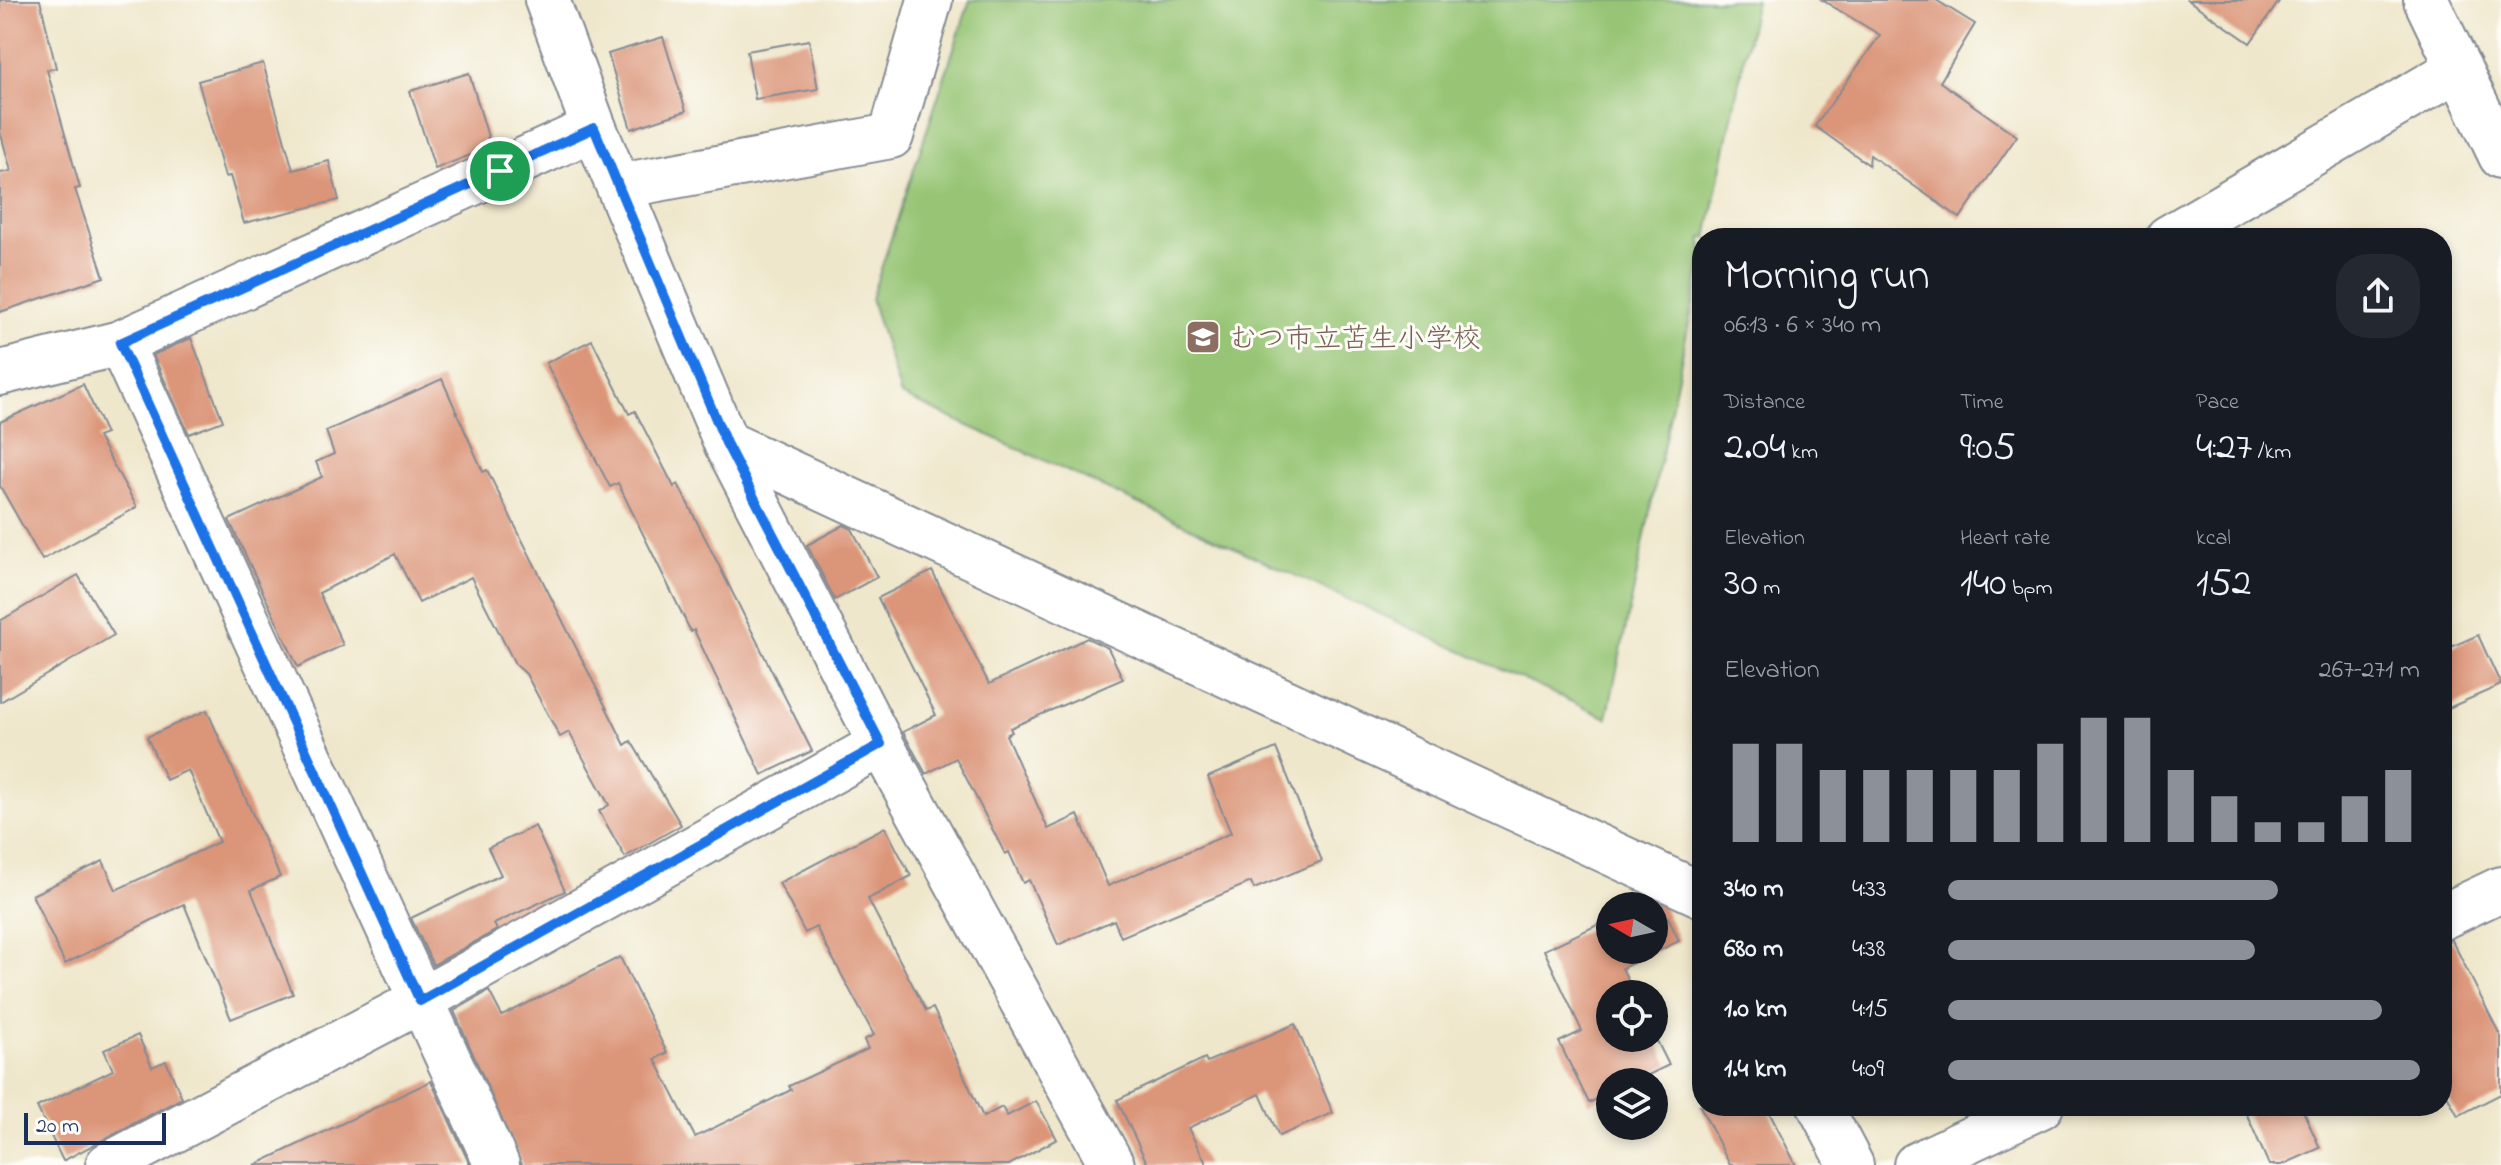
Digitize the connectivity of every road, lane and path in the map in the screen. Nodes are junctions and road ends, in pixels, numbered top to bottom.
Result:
1 (547, 0) edge
2 (930, 0) edge
3 (2426, 0) edge
4 (2459, 68) junction
5 (594, 128) junction
6 (2499, 147) edge
7 (620, 186) junction
8 (2185, 228) edge
9 (120, 343) junction
10 (0, 373) edge
11 (726, 443) junction
12 (881, 744) junction
13 (2501, 889) edge
14 (1692, 890) edge
15 (2452, 912) edge
16 (420, 1001) junction
17 (1825, 1116) edge
18 (2020, 1116) edge
19 (108, 1165) edge
20 (497, 1165) edge
21 (1112, 1165) edge
22 (1851, 1165) edge
23 (1916, 1165) edge

1 - 5 street
2 - 7 street
3 - 4 street
4 - 6 street
4 - 8 street
5 - 7 street
5 - 9 street
7 - 11 street
9 - 10 street
9 - 16 street
11 - 12 street
11 - 14 street
12 - 16 street
12 - 21 street
13 - 15 street
16 - 19 street
16 - 20 street
17 - 22 street
18 - 23 street

